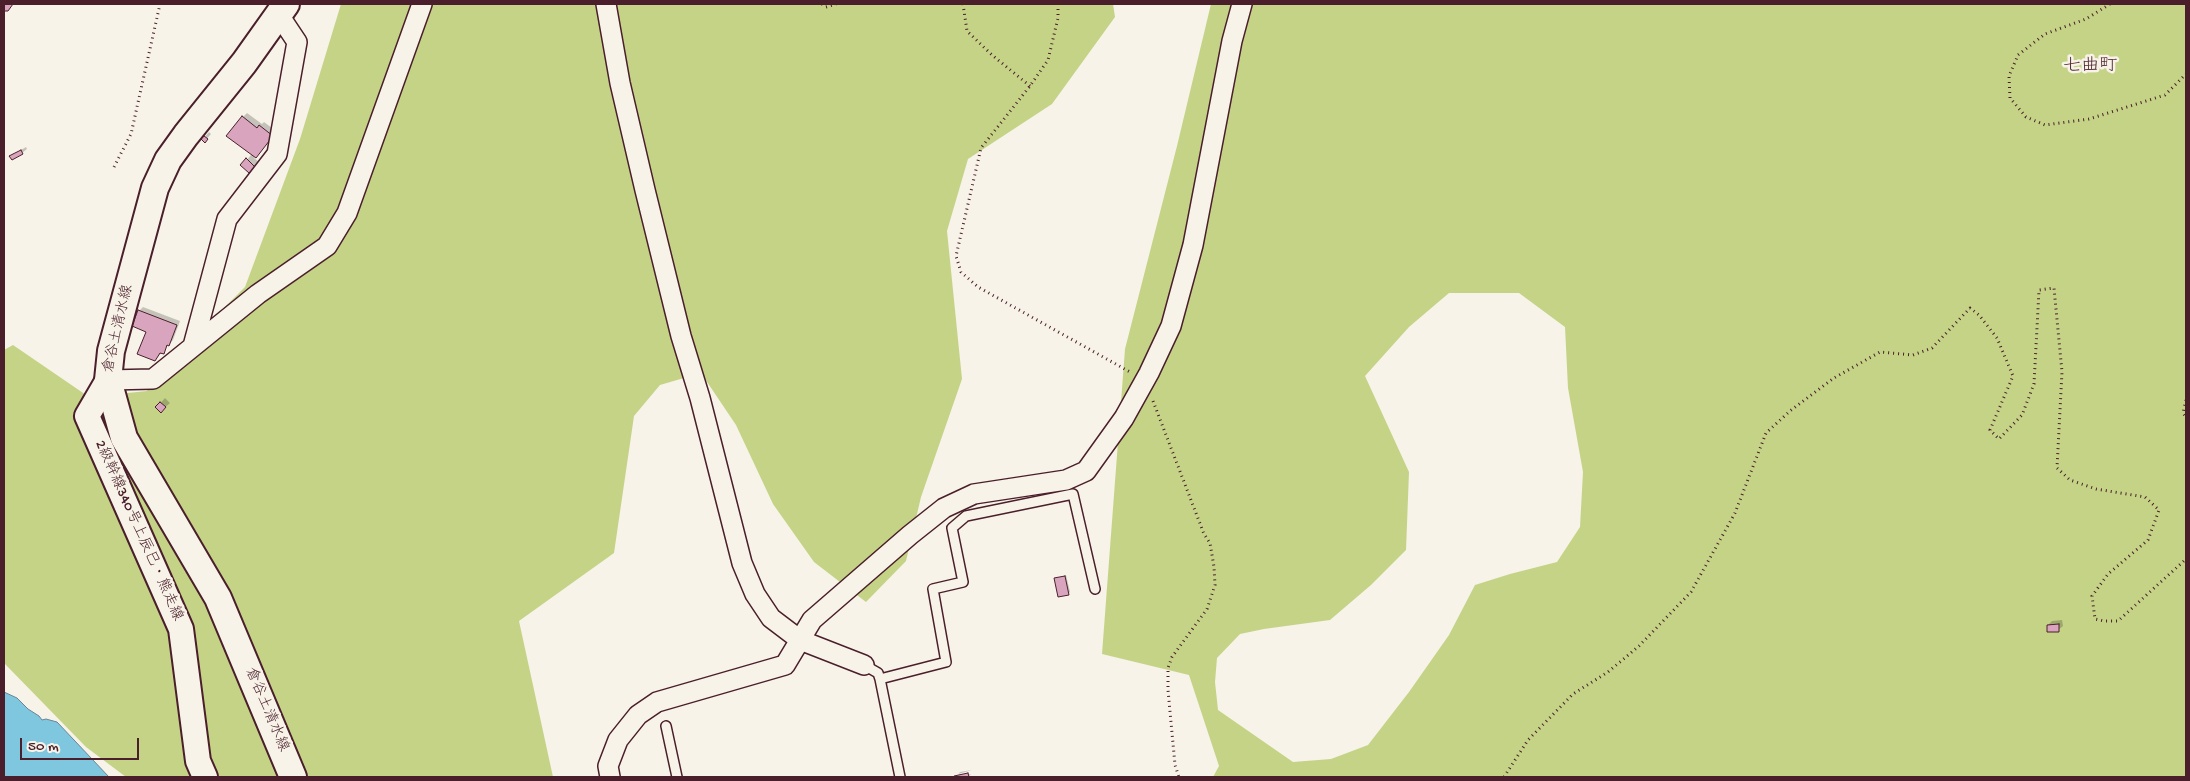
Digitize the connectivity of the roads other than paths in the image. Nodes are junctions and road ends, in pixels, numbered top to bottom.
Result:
1 (422, 4) edge
2 (606, 4) edge
3 (1242, 4) edge
4 (283, 10) edge
5 (193, 346) junction
6 (108, 380) junction
7 (1095, 589) dead end
8 (800, 640) junction
9 (864, 665) joint
10 (880, 679) junction
11 (666, 726) dead end
12 (206, 777) edge
13 (293, 777) edge
14 (610, 777) edge
15 (677, 777) edge
16 (900, 777) edge

1 - 5 street
2 - 8 street
3 - 8 street
4 - 5 street
4 - 6 main road, 倉谷土清水線
5 - 6 street
6 - 12 street, 2級幹線340号上辰巳・熊走線
6 - 13 main road, 倉谷土清水線
7 - 10 lane
8 - 9 street
8 - 14 street
9 - 10 lane
10 - 16 lane
11 - 15 lane

